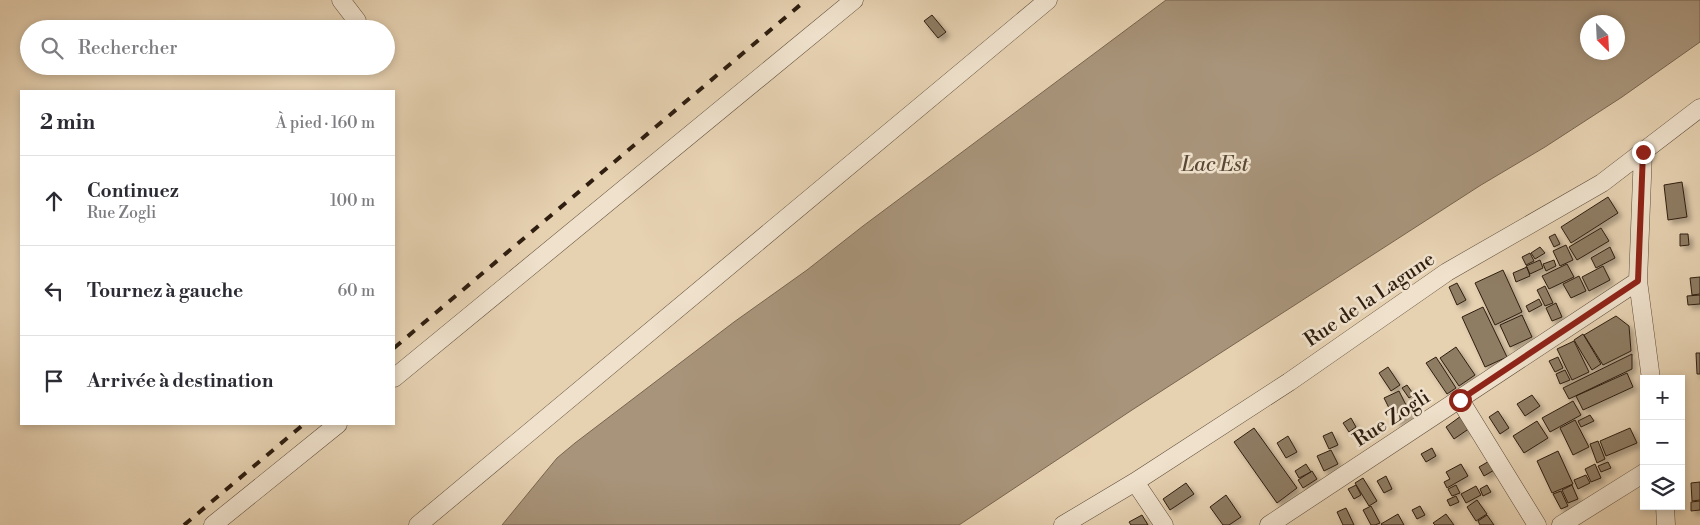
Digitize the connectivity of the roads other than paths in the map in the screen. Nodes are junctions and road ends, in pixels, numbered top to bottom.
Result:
1 (340, 0) edge
2 (854, 0) edge
3 (1048, 0) edge
4 (356, 20) edge
5 (1700, 108) edge
6 (1643, 152) junction
7 (1638, 281) junction
8 (1650, 375) edge
9 (395, 377) edge
10 (1460, 400) junction
11 (337, 425) edge
12 (1640, 476) edge
13 (1135, 482) junction
14 (1665, 510) edge
15 (213, 525) edge
16 (418, 525) edge
17 (1063, 525) edge
18 (1164, 525) edge
19 (1269, 525) edge
20 (1537, 525) edge
21 (1561, 525) edge
22 (1666, 525) edge

1 - 4 street
2 - 9 street
3 - 16 street
5 - 6 street, Rue de la Lagune
6 - 7 street
6 - 13 street, Rue de la Lagune
7 - 8 street
7 - 10 street, Rue Zogli
10 - 19 street, Rue Zogli
10 - 20 street
11 - 15 street
12 - 21 street
13 - 17 street, Rue de la Lagune
13 - 18 street
14 - 22 street

